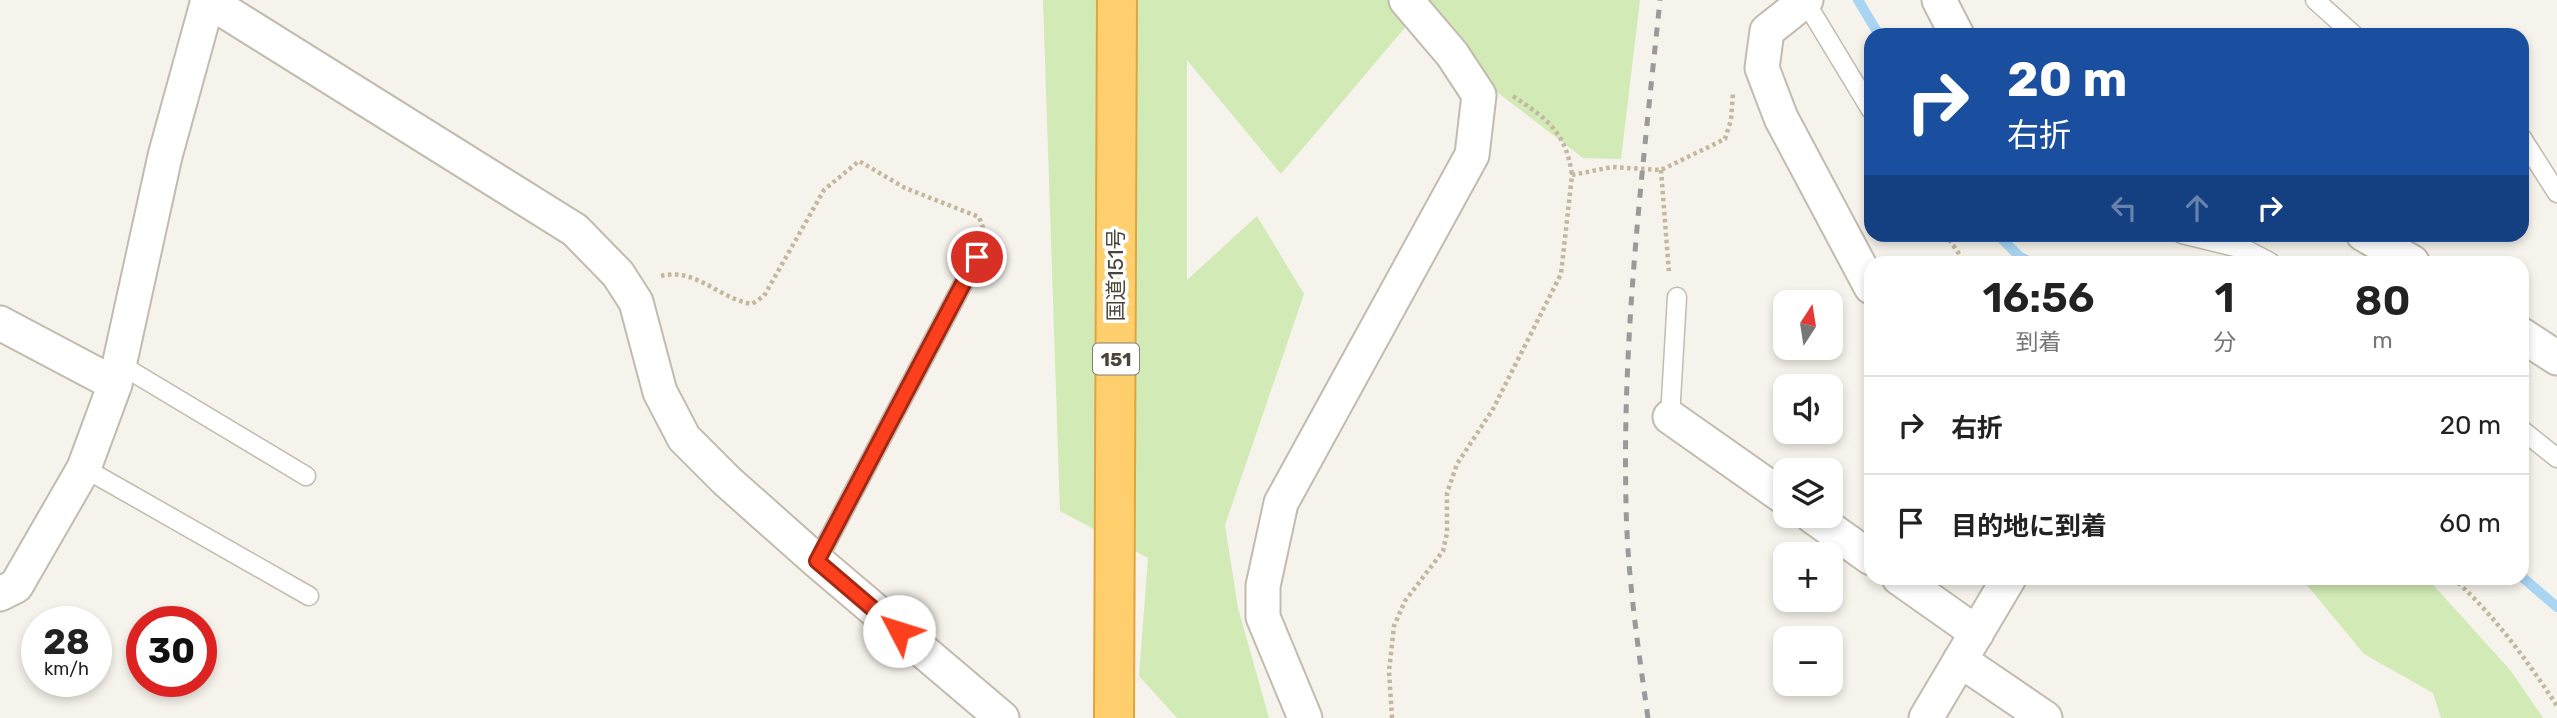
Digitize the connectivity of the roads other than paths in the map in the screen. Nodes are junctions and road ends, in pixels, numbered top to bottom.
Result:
1 (208, 0) edge
2 (1117, 0) edge
3 (1406, 0) edge
4 (1805, 0) edge
5 (1939, 0) edge
6 (2315, 0) edge
7 (1953, 28) edge
8 (2346, 28) edge
9 (1864, 98) edge
10 (2529, 149) edge
11 (2557, 193) edge
12 (2214, 242) edge
13 (2377, 242) edge
14 (2258, 256) edge
15 (2402, 256) edge
16 (977, 257) road end
17 (1864, 274) edge
18 (1676, 297) road end
19 (0, 323) edge
20 (2529, 340) edge
21 (2557, 358) edge
22 (118, 374) junction
23 (1670, 417) joint
24 (2529, 436) edge
25 (2557, 458) edge
26 (84, 468) junction
27 (306, 476) dead end
28 (1773, 490) edge
29 (1829, 528) edge
30 (1864, 553) edge
31 (817, 561) junction
32 (1906, 585) edge
33 (2005, 585) edge
34 (0, 594) edge
35 (309, 596) dead end
36 (1969, 647) junction
37 (1002, 718) edge
38 (1114, 718) edge
39 (1305, 718) edge
40 (1926, 718) edge
41 (2045, 718) edge

1 - 22 street
1 - 31 street
2 - 38 highway, 国道151号 / 151
3 - 39 street
4 - 9 lane
4 - 17 street
5 - 7 street
6 - 8 lane
10 - 11 lane
12 - 14 lane
13 - 15 street
16 - 31 lane
18 - 23 lane
19 - 22 street
20 - 21 street
22 - 26 street
22 - 27 lane
23 - 28 street
24 - 25 lane
26 - 34 street
26 - 35 lane
29 - 30 street
31 - 37 street
32 - 36 street
33 - 36 street
36 - 40 street
36 - 41 street

